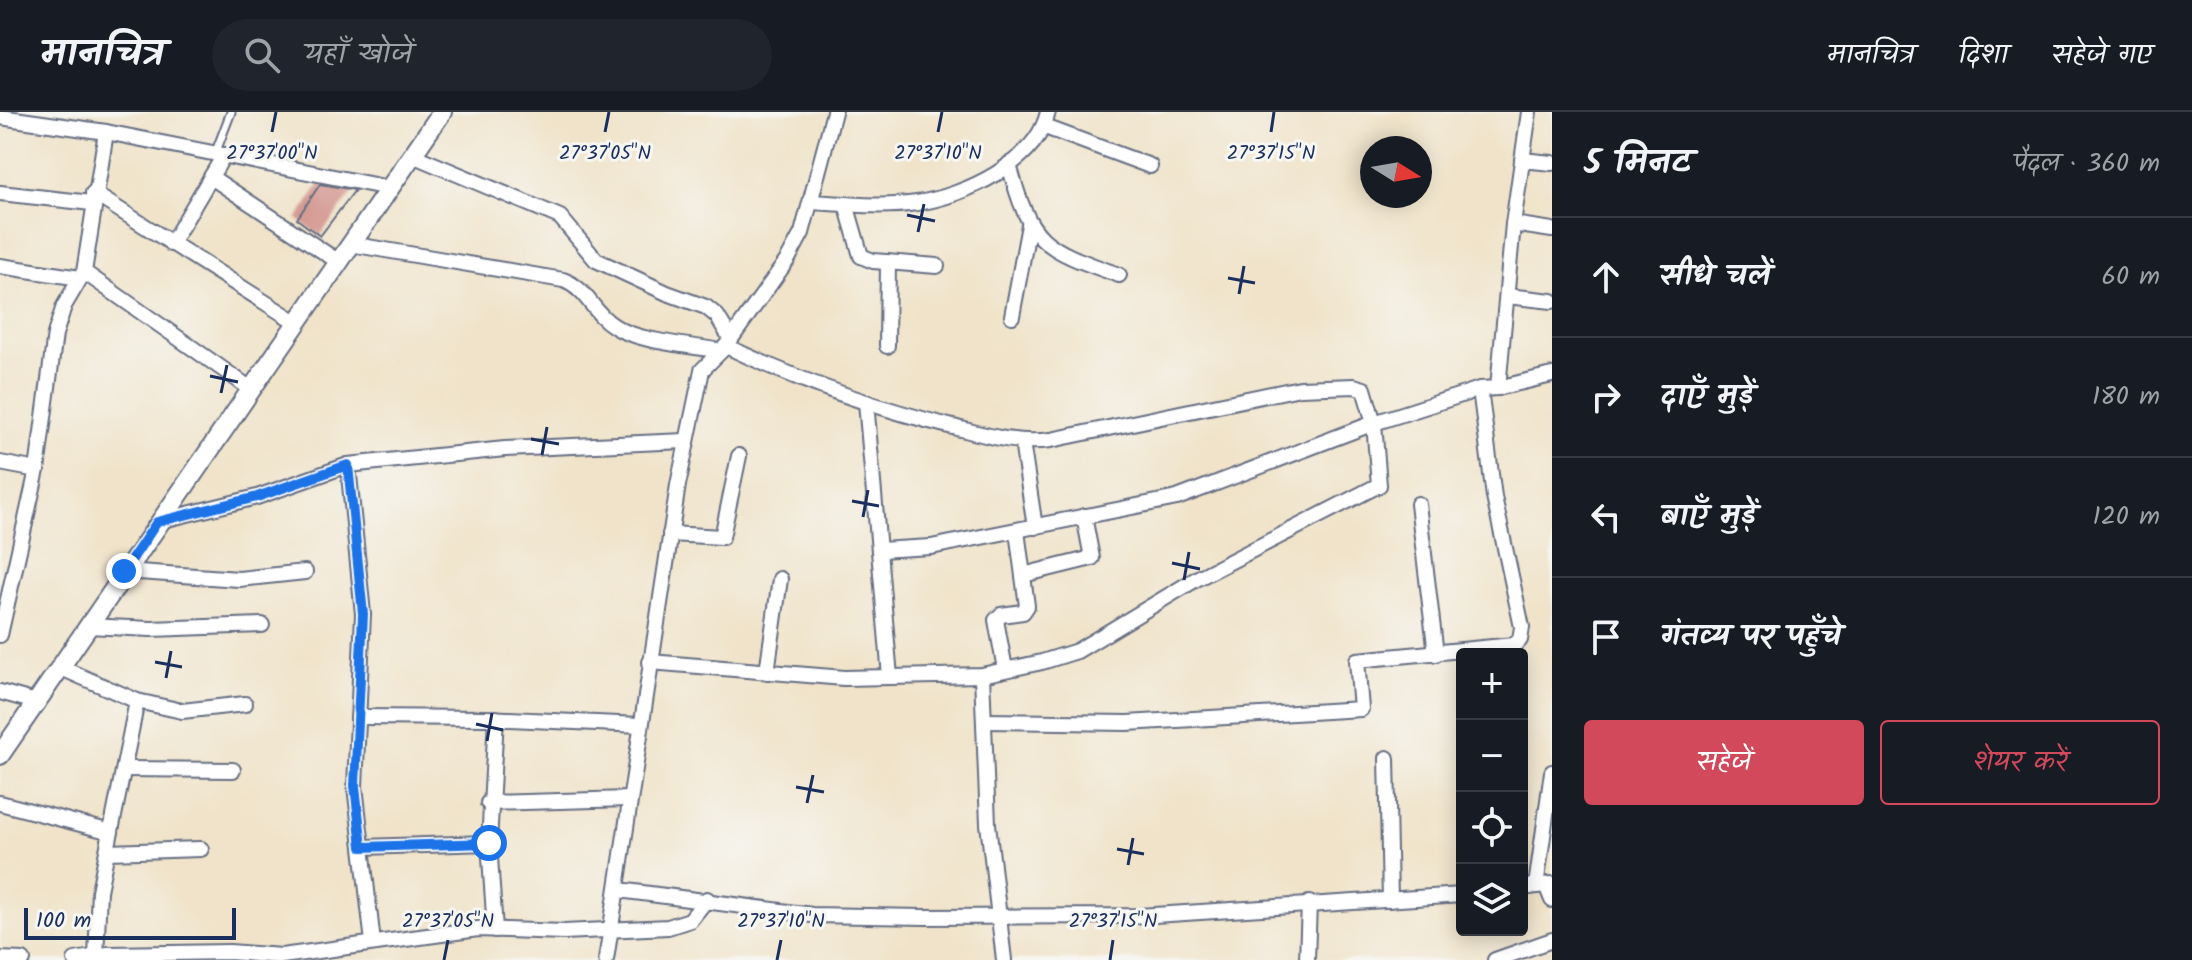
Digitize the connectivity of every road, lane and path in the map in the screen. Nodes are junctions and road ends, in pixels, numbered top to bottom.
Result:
1 (231, 112) edge
2 (442, 112) edge
3 (834, 112) edge
4 (1529, 112) edge
5 (0, 117) edge
6 (1047, 119) edge
7 (106, 132) junction
8 (220, 155) junction
9 (412, 155) junction
10 (1522, 160) junction
11 (1552, 163) edge
12 (1009, 164) junction
13 (1150, 166) dead end
14 (211, 177) junction
15 (389, 188) junction
16 (0, 193) edge
17 (93, 198) junction
18 (811, 202) junction
19 (846, 204) junction
20 (1513, 224) junction
21 (1029, 225) junction
22 (1552, 230) edge
23 (171, 244) junction
24 (350, 244) junction
25 (339, 262) junction
26 (888, 262) junction
27 (0, 266) edge
28 (937, 266) dead end
29 (82, 275) junction
30 (1119, 275) dead end
31 (1507, 296) junction
32 (1552, 301) edge
33 (1012, 316) dead end
34 (296, 322) junction
35 (725, 345) junction
36 (887, 346) dead end
37 (1552, 375) edge
38 (1498, 388) junction
39 (251, 389) junction
40 (1480, 389) junction
41 (866, 402) junction
42 (1374, 423) junction
43 (685, 441) junction
44 (1022, 442) junction
45 (739, 456) dead end
46 (0, 463) edge
47 (348, 465) junction
48 (37, 470) junction
49 (1418, 504) dead end
50 (1084, 516) junction
51 (157, 522) junction
52 (1035, 527) junction
53 (1017, 531) junction
54 (670, 534) junction
55 (879, 550) junction
56 (124, 571) junction
57 (305, 572) dead end
58 (1023, 575) junction
59 (780, 579) dead end
60 (262, 625) dead end
61 (87, 626) junction
62 (0, 635) edge
63 (1436, 654) junction
64 (650, 662) junction
65 (59, 667) junction
66 (1005, 669) junction
67 (767, 672) junction
68 (982, 675) junction
69 (890, 677) junction
70 (0, 692) edge
71 (137, 701) junction
72 (36, 702) junction
73 (245, 704) dead end
74 (358, 717) junction
75 (496, 718) junction
76 (984, 721) junction
77 (640, 725) junction
78 (3, 746) edge
79 (1387, 758) dead end
80 (125, 769) junction
81 (233, 770) dead end
82 (1552, 772) edge
83 (629, 799) junction
84 (0, 803) edge
85 (488, 803) junction
86 (111, 832) junction
87 (489, 843) junction
88 (362, 847) junction
89 (201, 849) dead end
90 (107, 852) junction
91 (1539, 886) edge
92 (619, 890) junction
93 (1456, 895) edge
94 (707, 899) junction
95 (1390, 900) junction
96 (1552, 900) edge
97 (1309, 903) junction
98 (996, 916) junction
99 (614, 927) junction
100 (495, 930) junction
101 (1552, 940) edge
102 (367, 949) edge
103 (83, 958) edge
104 (0, 959) edge
105 (23, 960) edge
106 (606, 960) edge
107 (1004, 960) edge
108 (1307, 960) edge
109 (1495, 960) edge

1 - 8 lane
2 - 9 street
3 - 18 street
4 - 10 street
5 - 7 street
6 - 12 street
6 - 13 street
7 - 8 street
7 - 17 street
8 - 14 street
8 - 15 street
9 - 15 street
9 - 35 street
10 - 11 street
10 - 20 street
12 - 19 street
12 - 21 street
14 - 23 street
14 - 25 street
15 - 24 street
16 - 17 street
17 - 23 street
17 - 29 street
18 - 19 street
18 - 35 street
19 - 26 street
20 - 22 street
20 - 31 street
21 - 30 street
21 - 33 street
23 - 34 street
24 - 25 street
24 - 35 street
25 - 34 street
26 - 28 street
26 - 36 street
27 - 29 street
29 - 39 street
29 - 48 street
31 - 32 street
31 - 38 street
34 - 39 street
35 - 41 street
35 - 43 street
37 - 38 street
38 - 40 street
39 - 51 street
40 - 42 street
40 - 63 street
41 - 44 street
41 - 55 street
42 - 44 street
42 - 50 street
42 - 66 street
43 - 47 street
43 - 54 street
44 - 52 street
45 - 54 street
46 - 48 street
47 - 51 street
47 - 74 street
48 - 62 street
49 - 63 street
50 - 52 street
50 - 58 street
51 - 56 street
52 - 53 street
53 - 55 street
53 - 58 street
54 - 64 street
55 - 69 street
56 - 57 street
56 - 61 street
58 - 66 street
59 - 67 street
60 - 61 street
61 - 65 street
63 - 76 street
64 - 67 street
64 - 77 street
65 - 71 street
65 - 72 street
66 - 68 street
67 - 69 street
68 - 69 street
68 - 76 street
70 - 72 street
71 - 73 street
71 - 80 street
72 - 78 street
74 - 75 street
74 - 88 street
75 - 77 street
75 - 85 street
76 - 98 street
77 - 83 street
79 - 95 street
80 - 81 street
80 - 86 street
82 - 91 street
83 - 85 street
83 - 92 street
84 - 86 street
85 - 87 street
86 - 90 street
87 - 88 street
87 - 100 street
88 - 102 street
89 - 90 street
90 - 103 street
91 - 96 street
92 - 94 street
92 - 99 street
93 - 95 street
94 - 98 street
94 - 99 street
95 - 97 street
97 - 98 street
97 - 108 street
98 - 107 street
99 - 100 street
99 - 106 street
100 - 102 street
101 - 109 street
102 - 103 street
104 - 105 street

